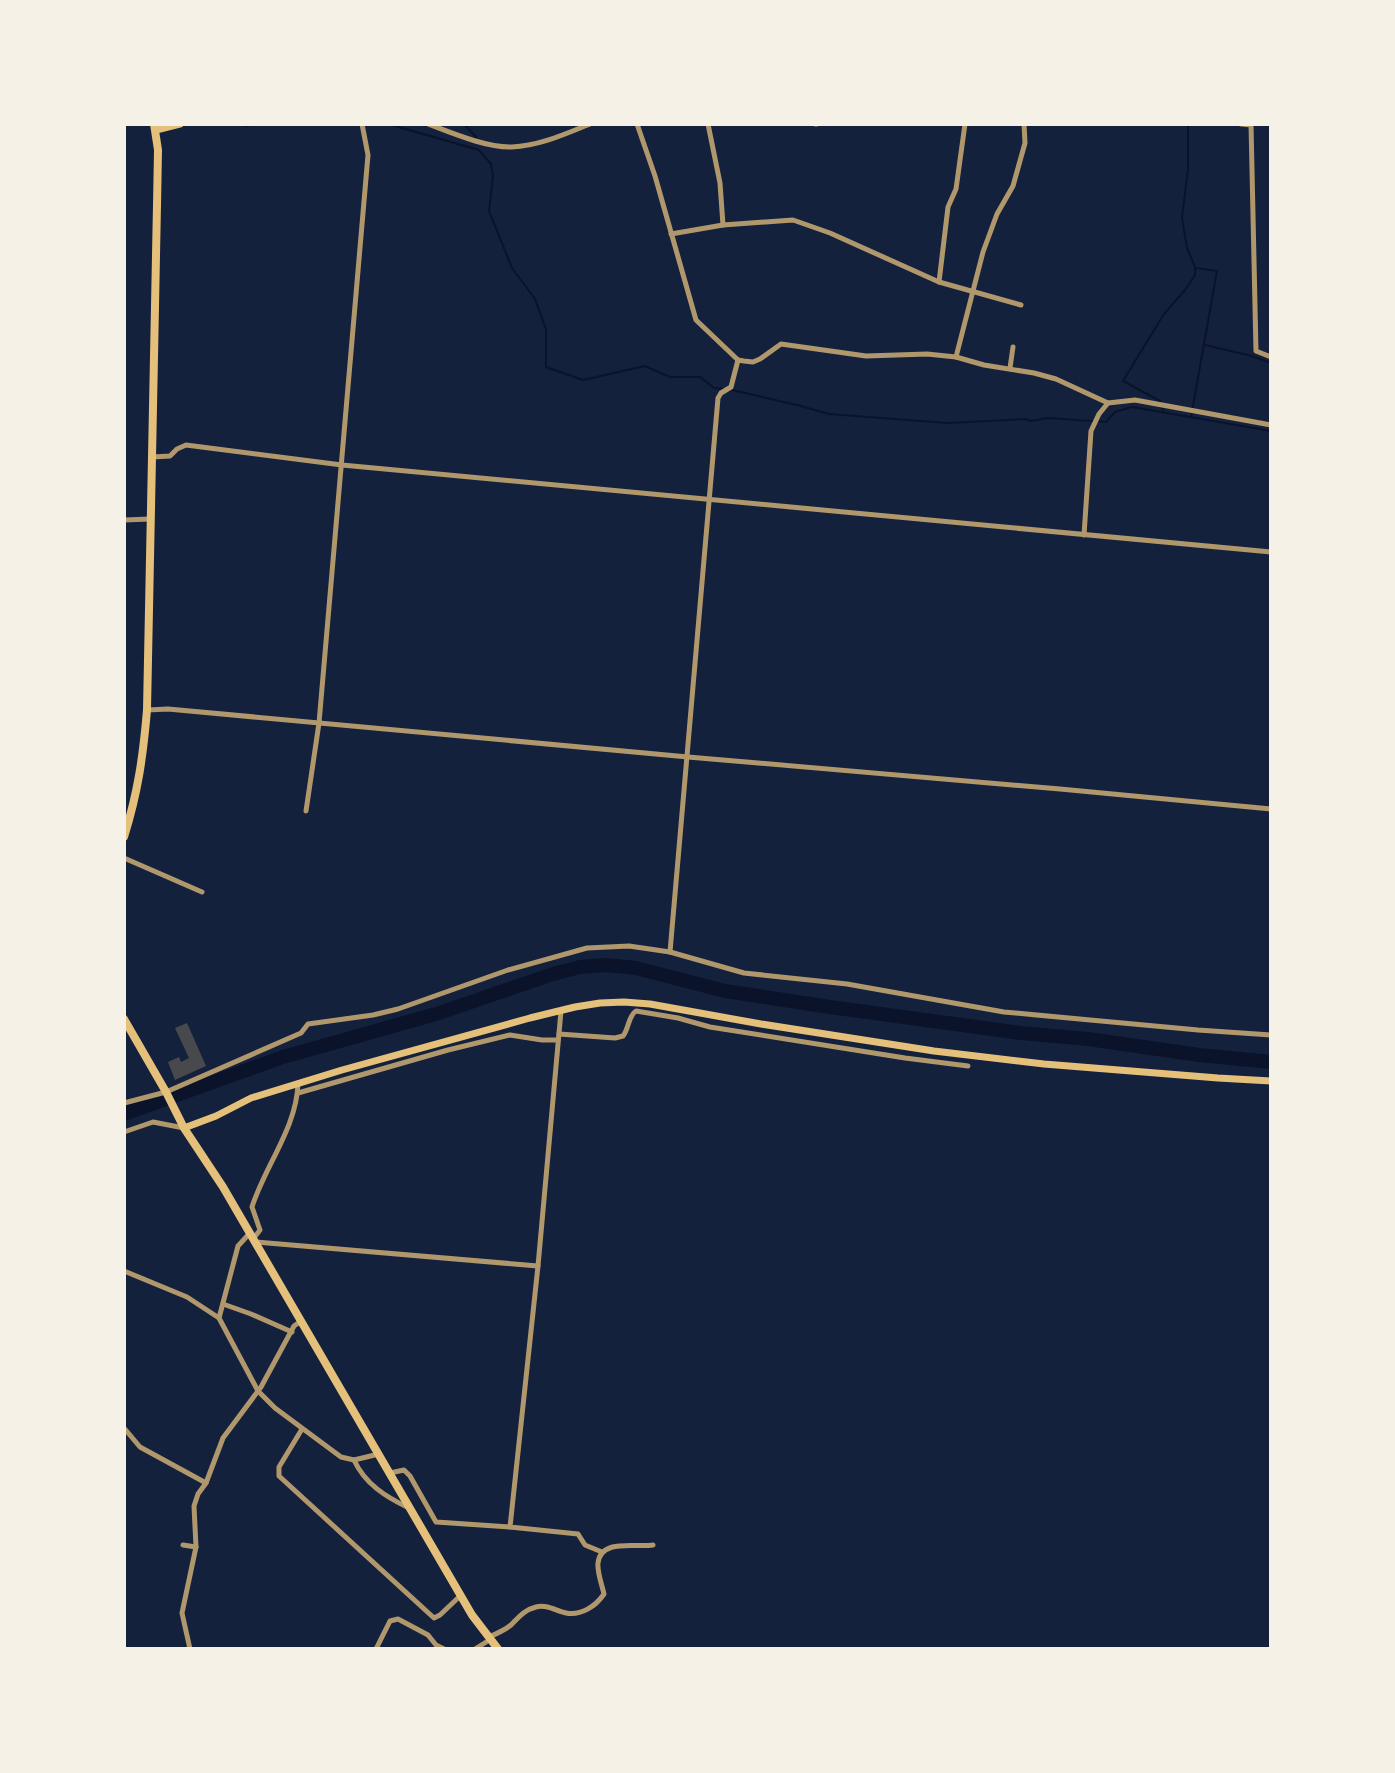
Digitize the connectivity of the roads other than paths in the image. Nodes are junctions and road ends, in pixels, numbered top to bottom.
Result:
1 (180, 124) edge
2 (362, 124) edge
3 (428, 124) edge
4 (590, 124) edge
5 (637, 124) edge
6 (708, 124) edge
7 (965, 124) edge
8 (1024, 124) edge
9 (1241, 124) edge
10 (1251, 125) edge
11 (155, 127) edge
12 (723, 225) junction
13 (671, 234) junction
14 (939, 282) junction
15 (973, 292) junction
16 (1021, 305) dead end
17 (1013, 347) dead end
18 (956, 357) junction
19 (1271, 357) edge
20 (738, 360) junction
21 (1010, 368) junction
22 (1108, 403) junction
23 (1271, 425) edge
24 (152, 457) junction
25 (342, 465) junction
26 (710, 500) junction
27 (150, 519) junction
28 (124, 520) edge
29 (1084, 535) junction
30 (1271, 552) edge
31 (147, 710) junction
32 (319, 723) junction
33 (688, 757) junction
34 (1271, 809) edge
35 (306, 811) dead end
36 (124, 837) edge
37 (124, 858) edge
38 (202, 892) dead end
39 (670, 952) junction
40 (561, 1011) junction
41 (124, 1019) edge
42 (1271, 1035) edge
43 (559, 1037) junction
44 (968, 1066) dead end
45 (1271, 1081) edge
46 (298, 1083) junction
47 (166, 1092) junction
48 (298, 1093) junction
49 (124, 1103) edge
50 (182, 1124) junction
51 (124, 1132) edge
52 (252, 1239) junction
53 (538, 1266) junction
54 (124, 1271) edge
55 (223, 1304) junction
56 (219, 1318) junction
57 (301, 1321) junction
58 (292, 1332) junction
59 (258, 1391) junction
60 (124, 1428) edge
61 (302, 1429) junction
62 (379, 1454) junction
63 (354, 1460) junction
64 (390, 1473) junction
65 (206, 1483) junction
66 (410, 1508) junction
67 (510, 1527) junction
68 (183, 1545) dead end
69 (653, 1545) dead end
70 (196, 1547) junction
71 (602, 1552) junction
72 (460, 1595) junction
73 (490, 1638) junction
74 (190, 1649) edge
75 (376, 1649) edge
76 (444, 1649) edge
77 (475, 1649) edge
78 (498, 1649) edge

1 - 11 main road
2 - 25 street
3 - 4 street
5 - 13 street
6 - 12 street
7 - 14 street
8 - 15 street
9 - 10 street
10 - 19 street
11 - 24 highway
12 - 13 street
12 - 14 street
13 - 20 street
14 - 15 street
15 - 16 street
15 - 18 street
17 - 21 street
18 - 20 street
18 - 21 street
20 - 26 street
21 - 22 street
22 - 23 street
22 - 29 street
24 - 25 street
24 - 27 highway
25 - 26 street
25 - 32 street
26 - 29 street
26 - 33 street
27 - 28 street
27 - 31 highway
29 - 30 street
31 - 32 street
31 - 36 highway
32 - 33 street
32 - 35 street
33 - 34 street
33 - 39 street
37 - 38 street
39 - 42 street
39 - 47 street
40 - 43 street
40 - 45 main road
40 - 46 main road
41 - 47 highway
43 - 44 street
43 - 48 street
43 - 53 street
46 - 48 street
46 - 50 main road
47 - 49 street
47 - 50 highway
48 - 52 street
50 - 51 street
50 - 52 highway
52 - 53 street
52 - 55 street
52 - 57 highway
53 - 67 street
54 - 56 street
55 - 56 street
55 - 58 street
56 - 59 street
57 - 58 street
57 - 62 highway
58 - 59 street
59 - 61 street
59 - 65 street
60 - 65 street
61 - 63 street
61 - 72 street
62 - 63 street
62 - 64 highway
63 - 66 street
64 - 66 highway
64 - 67 street
65 - 70 street
66 - 72 highway
67 - 71 street
68 - 70 street
69 - 71 street
70 - 74 street
71 - 73 street
72 - 73 highway
73 - 77 street
73 - 78 highway
75 - 76 street

